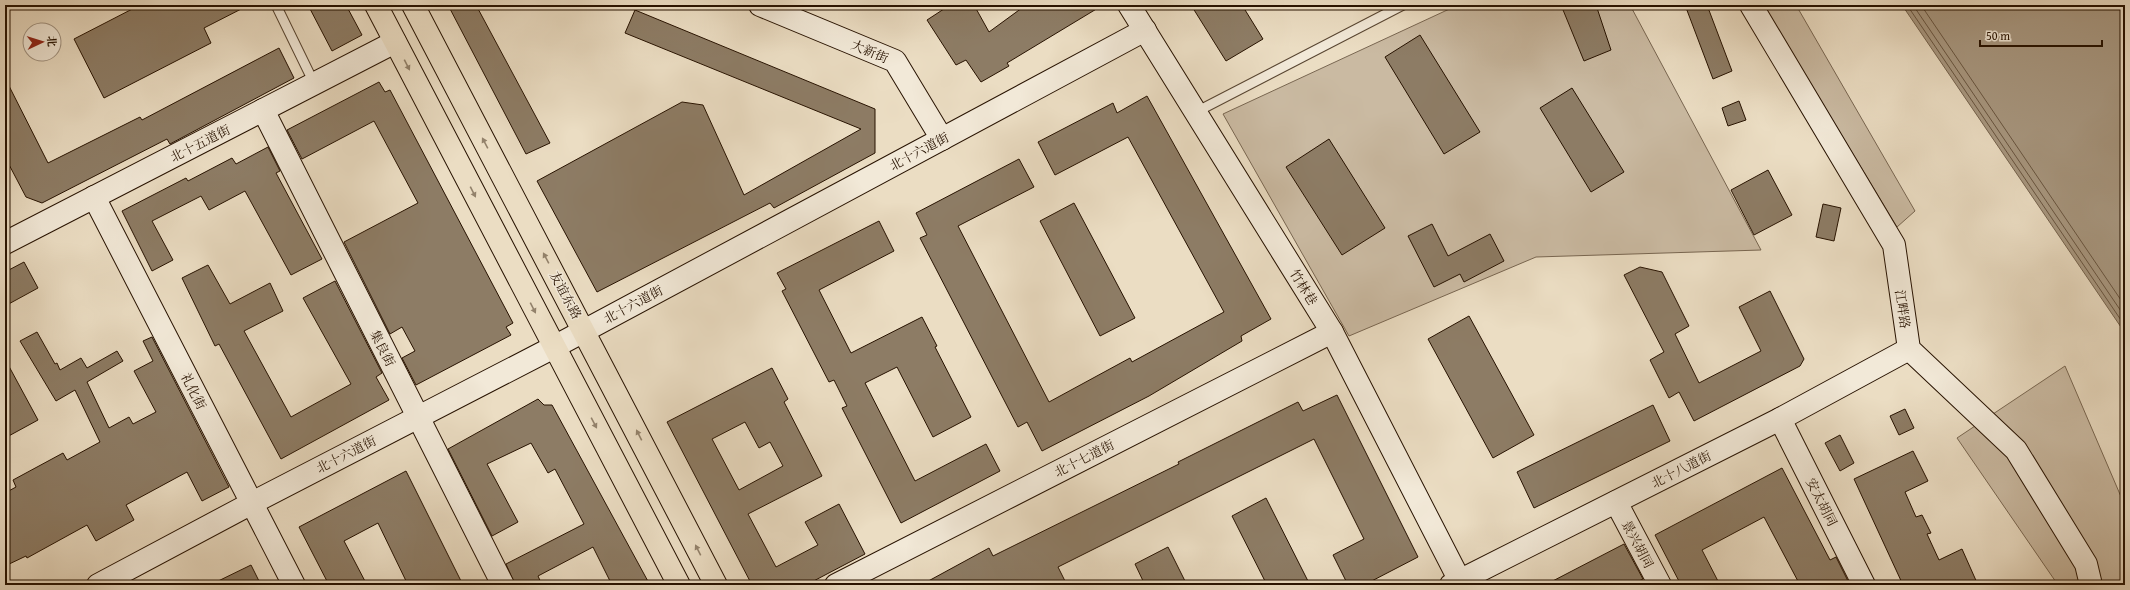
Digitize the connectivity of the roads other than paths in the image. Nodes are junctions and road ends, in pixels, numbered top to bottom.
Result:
1 (276, 5) edge
2 (376, 5) edge
3 (413, 5) edge
4 (760, 5) edge
5 (1129, 5) edge
6 (1403, 5) edge
7 (1751, 5) edge
8 (1145, 30) junction
9 (395, 42) junction
10 (314, 83) junction
11 (262, 110) junction
12 (1196, 112) junction
13 (942, 139) junction
14 (94, 197) junction
15 (5, 242) edge
16 (584, 330) junction
17 (1332, 332) junction
18 (554, 346) junction
19 (1909, 349) junction
20 (418, 417) junction
21 (1780, 419) junction
22 (1616, 502) junction
23 (252, 503) junction
24 (1457, 584) edge
25 (98, 585) edge
26 (294, 585) edge
27 (503, 585) edge
28 (679, 585) edge
29 (716, 585) edge
30 (836, 585) edge
31 (1660, 585) edge
32 (1864, 585) edge
33 (2091, 585) edge

1 - 10 lane
2 - 9 highway
16 -> 3 highway, 友谊东路
4 - 13 street, 大新街
5 - 8 street, 竹林巷
6 - 12 lane
7 - 19 street, 江畔路
8 - 12 street, 竹林巷
8 - 13 street, 北十六道街
9 - 10 street, 北十五道街
9 -> 18 highway
10 - 11 street, 北十五道街
11 - 14 street, 北十五道街
11 - 20 street, 集良街
12 - 17 street, 竹林巷
13 - 16 street, 北十六道街
14 - 15 street, 北十五道街
14 - 23 street, 礼化街
16 - 18 street, 北十六道街
29 -> 16 highway, 友谊东路
17 - 24 street, 竹林巷
17 - 30 street, 北十七道街
18 - 20 street, 北十六道街
18 -> 28 highway
19 - 21 street, 北十八道街
19 - 33 street
20 - 23 street, 北十六道街
20 - 27 street, 集良街
21 - 22 street, 北十八道街
21 - 32 street, 安太胡同
22 - 24 street, 北十八道街
22 - 31 street, 景兴胡同
23 - 25 street, 北十六道街
23 - 26 street, 礼化街

